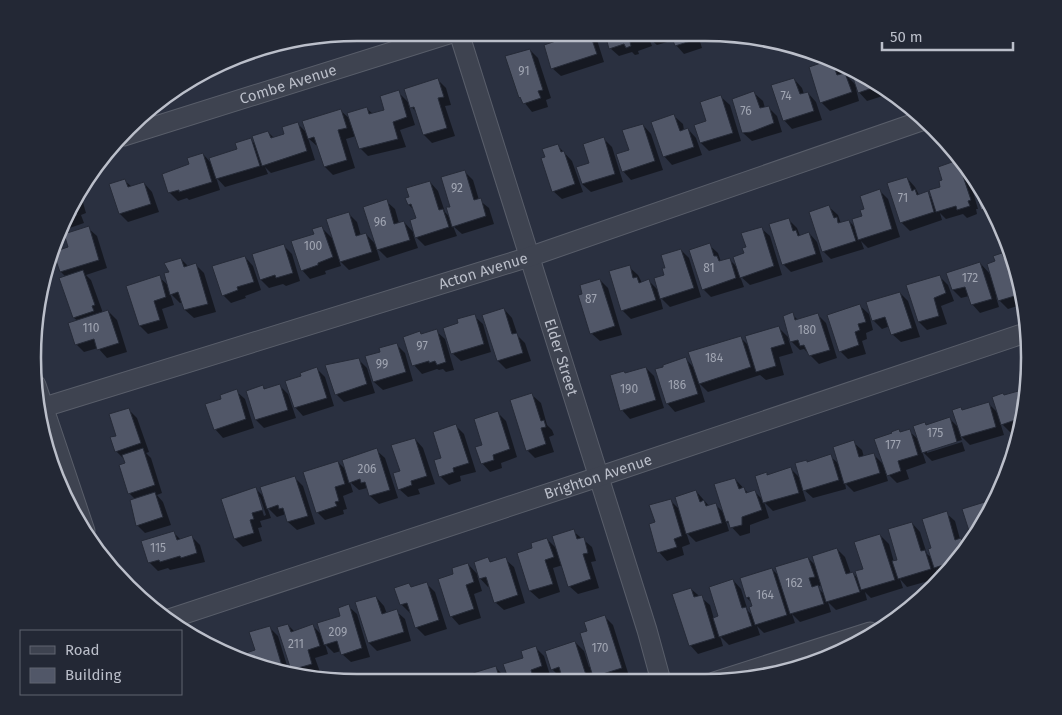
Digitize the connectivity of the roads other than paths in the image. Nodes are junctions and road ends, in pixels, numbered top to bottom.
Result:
1 (427, 41) edge
2 (462, 41) edge
3 (916, 123) edge
4 (136, 132) edge
5 (529, 257) junction
6 (1020, 335) edge
7 (45, 407) edge
8 (52, 438) edge
9 (598, 477) junction
10 (70, 489) edge
11 (177, 616) edge
12 (847, 639) edge
13 (750, 670) edge
14 (659, 674) edge

1 - 4 street, Combe Avenue
2 - 5 street, Elder Street
3 - 5 street, Acton Avenue
5 - 7 street, Acton Avenue
5 - 9 street, Elder Street
6 - 9 street, Brighton Avenue
8 - 10 street
9 - 11 street, Brighton Avenue
9 - 14 street, Elder Street
12 - 13 street

